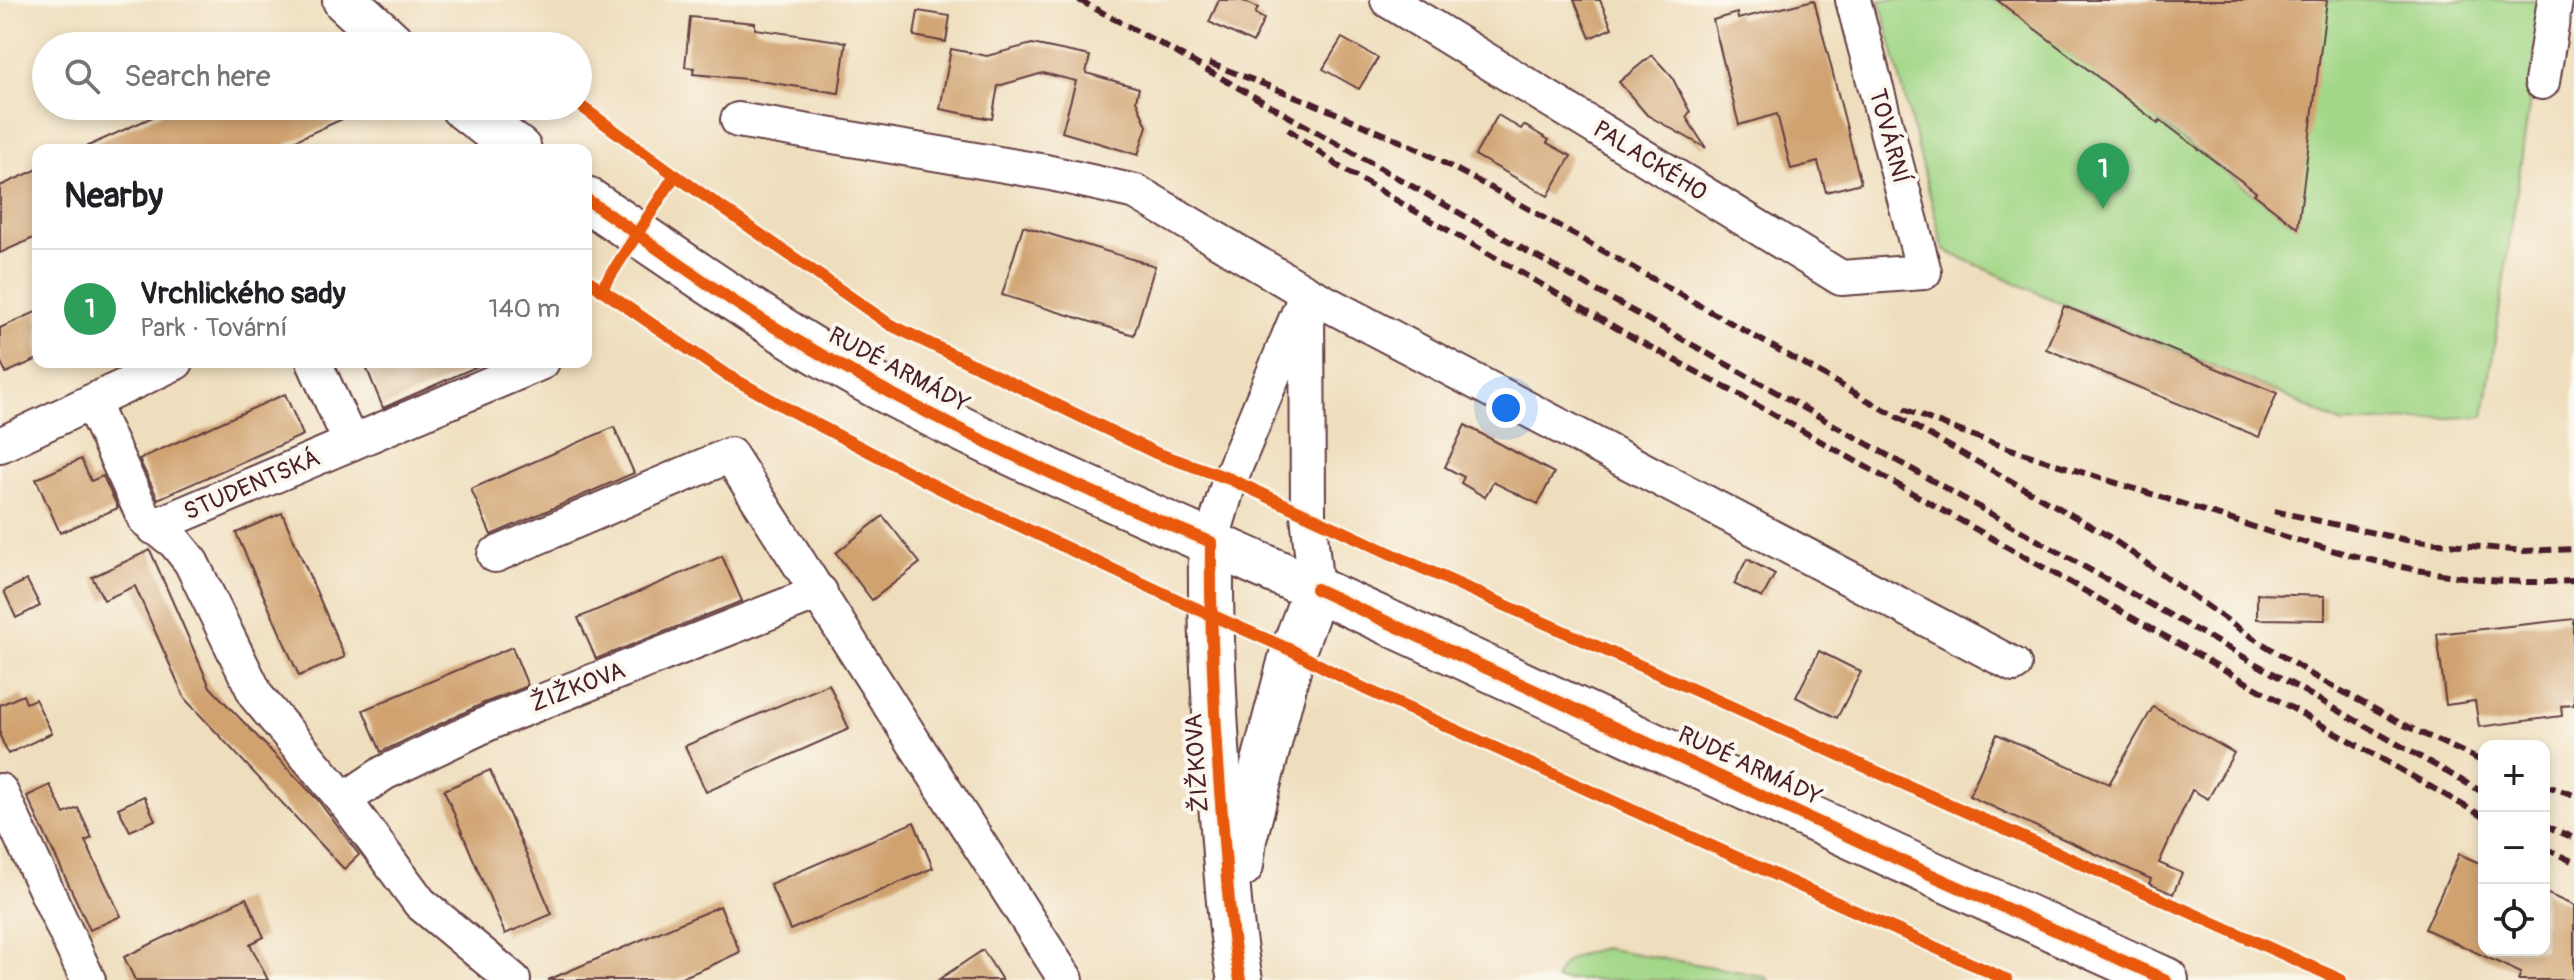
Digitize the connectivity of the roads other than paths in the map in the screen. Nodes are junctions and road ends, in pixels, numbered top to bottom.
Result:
1 (345, 0) edge
2 (1388, 0) edge
3 (1853, 0) edge
4 (2555, 0) edge
5 (380, 32) edge
6 (2542, 82) dead end
7 (480, 120) edge
8 (738, 120) dead end
9 (511, 144) edge
10 (592, 203) edge
11 (1924, 272) joint
12 (1307, 293) junction
13 (163, 368) edge
14 (317, 368) edge
15 (528, 368) edge
16 (91, 402) junction
17 (351, 443) junction
18 (0, 445) edge
19 (153, 527) junction
20 (1211, 542) junction
21 (495, 555) dead end
22 (1316, 589) junction
23 (820, 592) junction
24 (2014, 665) dead end
25 (0, 791) edge
26 (344, 800) junction
27 (1236, 962) edge
28 (88, 980) edge
29 (513, 980) edge
30 (1066, 980) edge
31 (2166, 980) edge

1 - 5 main road
2 - 11 street, PALACKÉHO
3 - 11 street, TOVÁRNÍ
4 - 6 street
7 - 9 main road
8 - 12 street
10 - 20 main road, RUDÉ ARMÁDY
12 - 20 street, ŽIŽKOVA
12 - 22 street, ŽIŽKOVA
12 - 24 street
13 - 16 street
14 - 17 street, STUDENTSKÁ
15 - 17 street, STUDENTSKÁ
16 - 18 street
16 - 19 street
17 - 19 street, STUDENTSKÁ
19 - 26 street
20 - 22 main road, RUDÉ ARMÁDY
20 - 27 main road, ŽIŽKOVA
21 - 23 street
22 - 27 main road, ŽIŽKOVA
22 - 31 main road, RUDÉ ARMÁDY
23 - 26 street, ŽIŽKOVA
23 - 30 street
25 - 28 street
26 - 29 street

